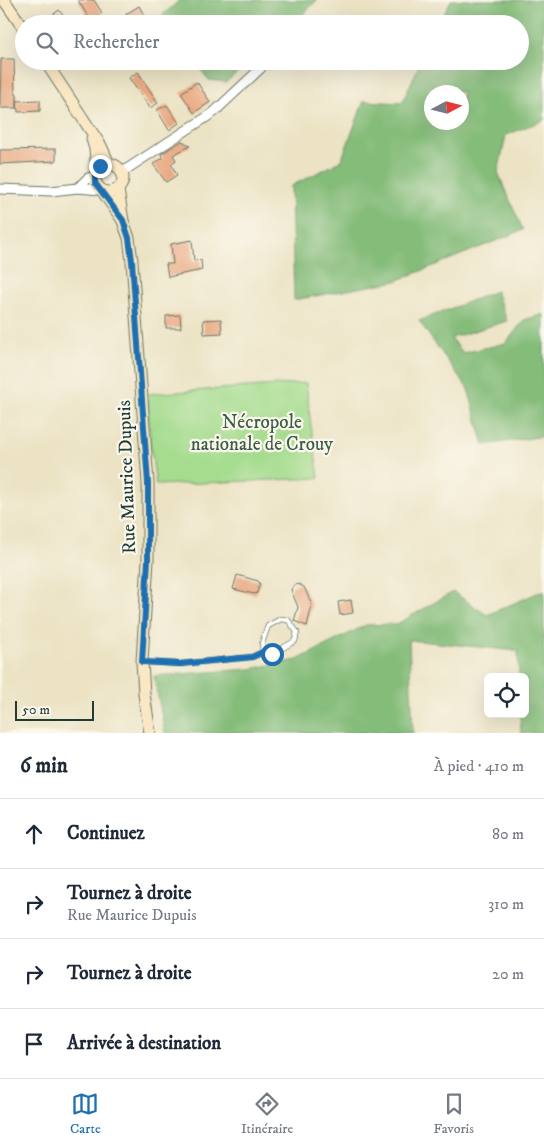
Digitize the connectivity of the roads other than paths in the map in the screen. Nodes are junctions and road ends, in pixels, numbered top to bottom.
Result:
1 (4, 0) edge
2 (15, 16) edge
3 (51, 70) edge
4 (259, 70) edge
5 (86, 123) junction
6 (109, 164) junction
7 (122, 172) junction
8 (96, 173) junction
9 (78, 188) junction
10 (0, 189) edge
11 (118, 190) junction
12 (101, 191) junction
13 (123, 220) junction
14 (263, 652) junction
15 (142, 662) junction
16 (150, 733) edge

1 - 2 main road
3 - 5 main road
4 - 7 street
5 - 6 main road
5 - 8 main road
6 - 7 main road
6 - 8 main road
7 - 11 main road
8 - 9 street
8 - 12 main road
9 - 10 street
9 - 12 street
11 - 12 main road
11 - 13 main road, Rue Maurice Dupuis
12 - 13 main road, Rue Maurice Dupuis
13 - 15 main road, Rue Maurice Dupuis
14 - 14 lane
14 - 15 lane
15 - 16 main road, Rue Maurice Dupuis

